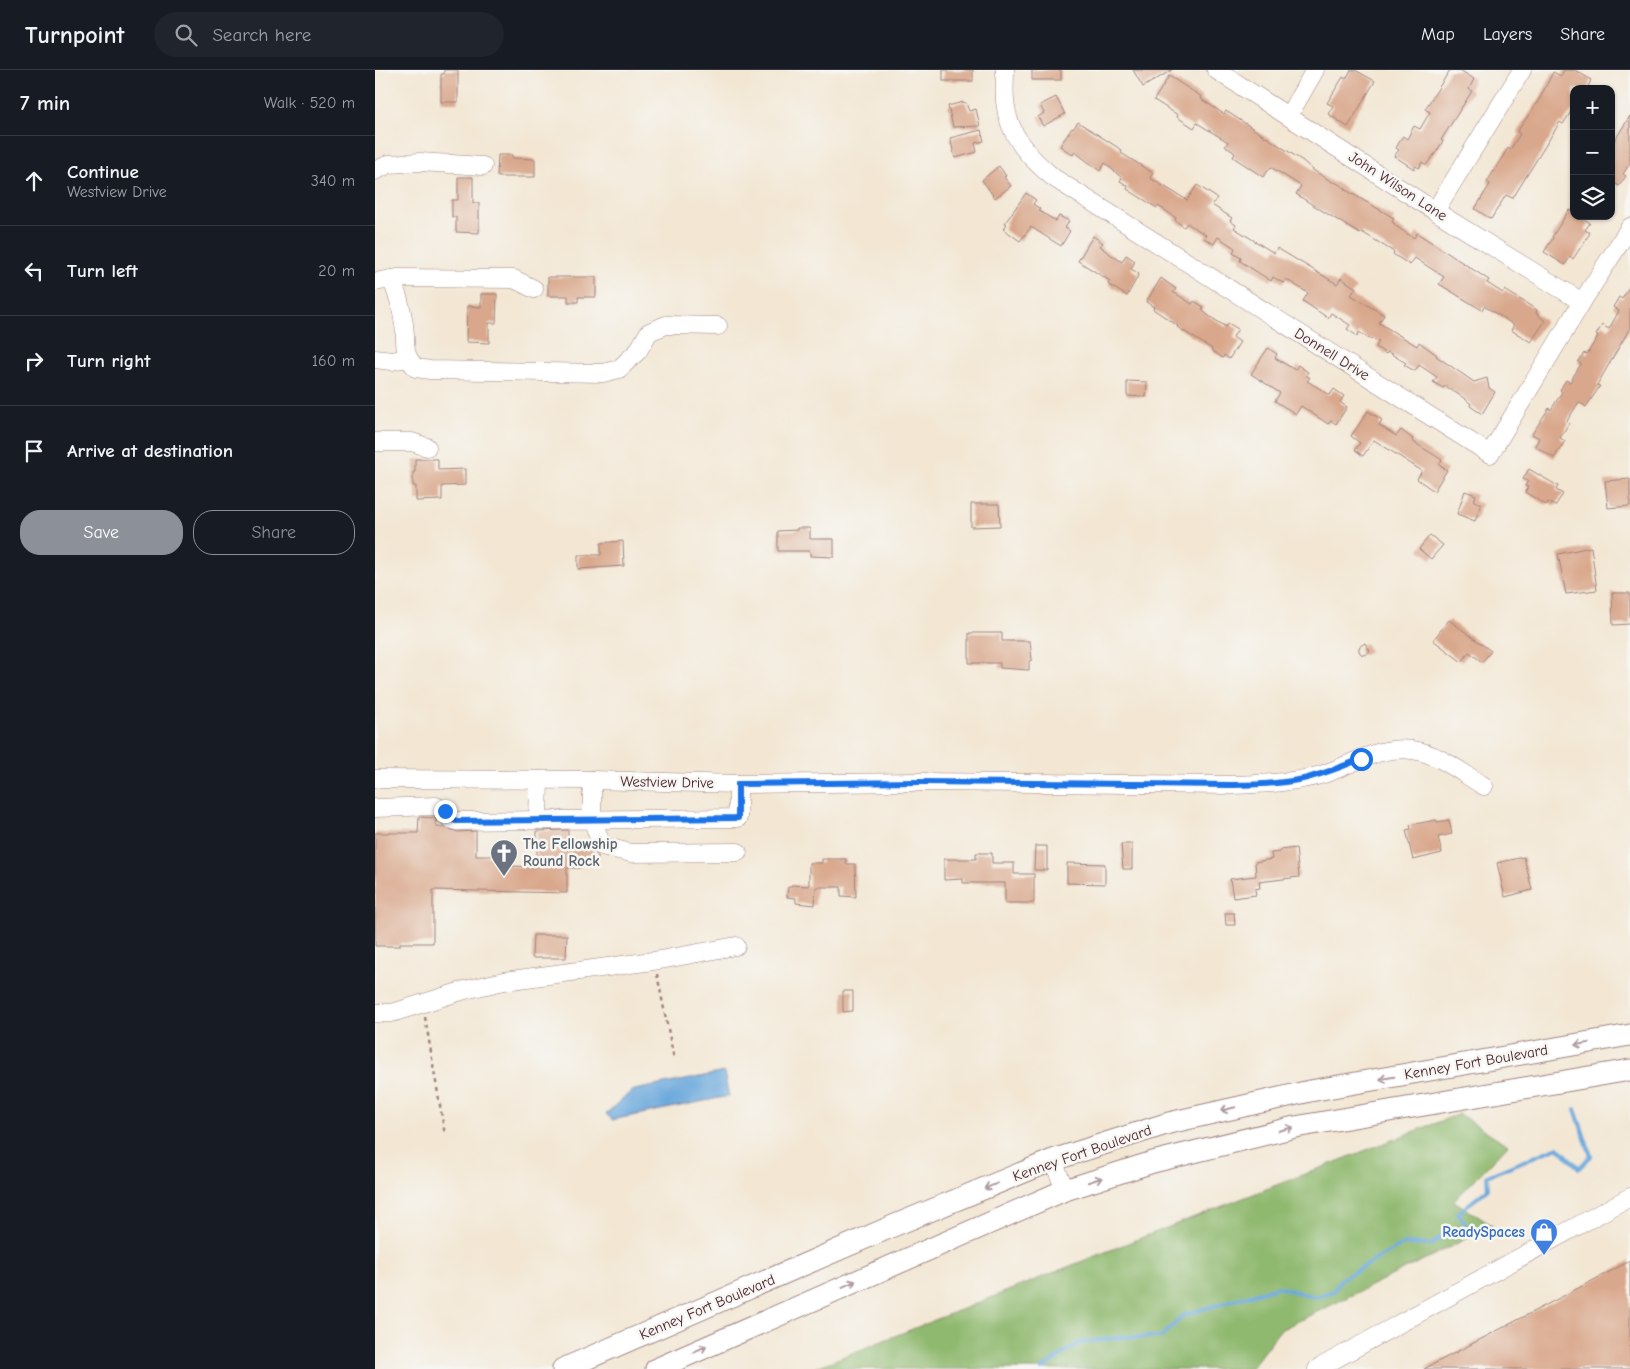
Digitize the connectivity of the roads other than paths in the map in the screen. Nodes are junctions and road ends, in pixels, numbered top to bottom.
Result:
1 (1005, 70) edge
2 (1216, 70) edge
3 (1315, 70) edge
4 (1522, 70) edge
5 (1289, 116) junction
6 (483, 166) dead end
7 (375, 171) edge
8 (1435, 211) junction
9 (1630, 227) edge
10 (383, 281) edge
11 (534, 289) dead end
12 (1582, 302) junction
13 (718, 326) dead end
14 (407, 358) junction
15 (375, 359) edge
16 (375, 442) edge
17 (427, 447) dead end
18 (381, 779) edge
19 (539, 780) junction
20 (592, 780) junction
21 (738, 784) junction
22 (1484, 786) dead end
23 (381, 808) edge
24 (592, 819) junction
25 (538, 820) junction
26 (738, 852) dead end
27 (736, 946) dead end
28 (375, 1013) edge
29 (1630, 1035) edge
30 (1630, 1070) edge
31 (1053, 1160) junction
32 (1065, 1190) junction
33 (1630, 1197) edge
34 (563, 1369) edge
35 (656, 1369) edge
36 (1317, 1369) edge

1 - 12 street, Donnell Drive
2 - 5 street, John Wilson Lane
3 - 5 street
4 - 8 street
5 - 8 street, John Wilson Lane
6 - 7 street
8 - 12 street, John Wilson Lane
9 - 12 street, Donnell Drive
10 - 11 street
10 - 14 street
13 - 14 street
14 - 15 street
16 - 17 street
18 - 19 street, Westview Drive
18 - 23 street
19 - 20 street, Westview Drive
19 - 25 street
20 - 21 street, Westview Drive
20 - 24 street
21 - 22 street, Westview Drive
21 - 24 street
23 - 25 street
24 - 25 street
24 - 26 street
27 - 28 street
29 -> 31 main road, Kenney Fort Boulevard
32 -> 30 main road, Kenney Fort Boulevard
31 - 32 street
31 -> 34 main road, Kenney Fort Boulevard
35 -> 32 main road, Kenney Fort Boulevard
33 - 36 street

